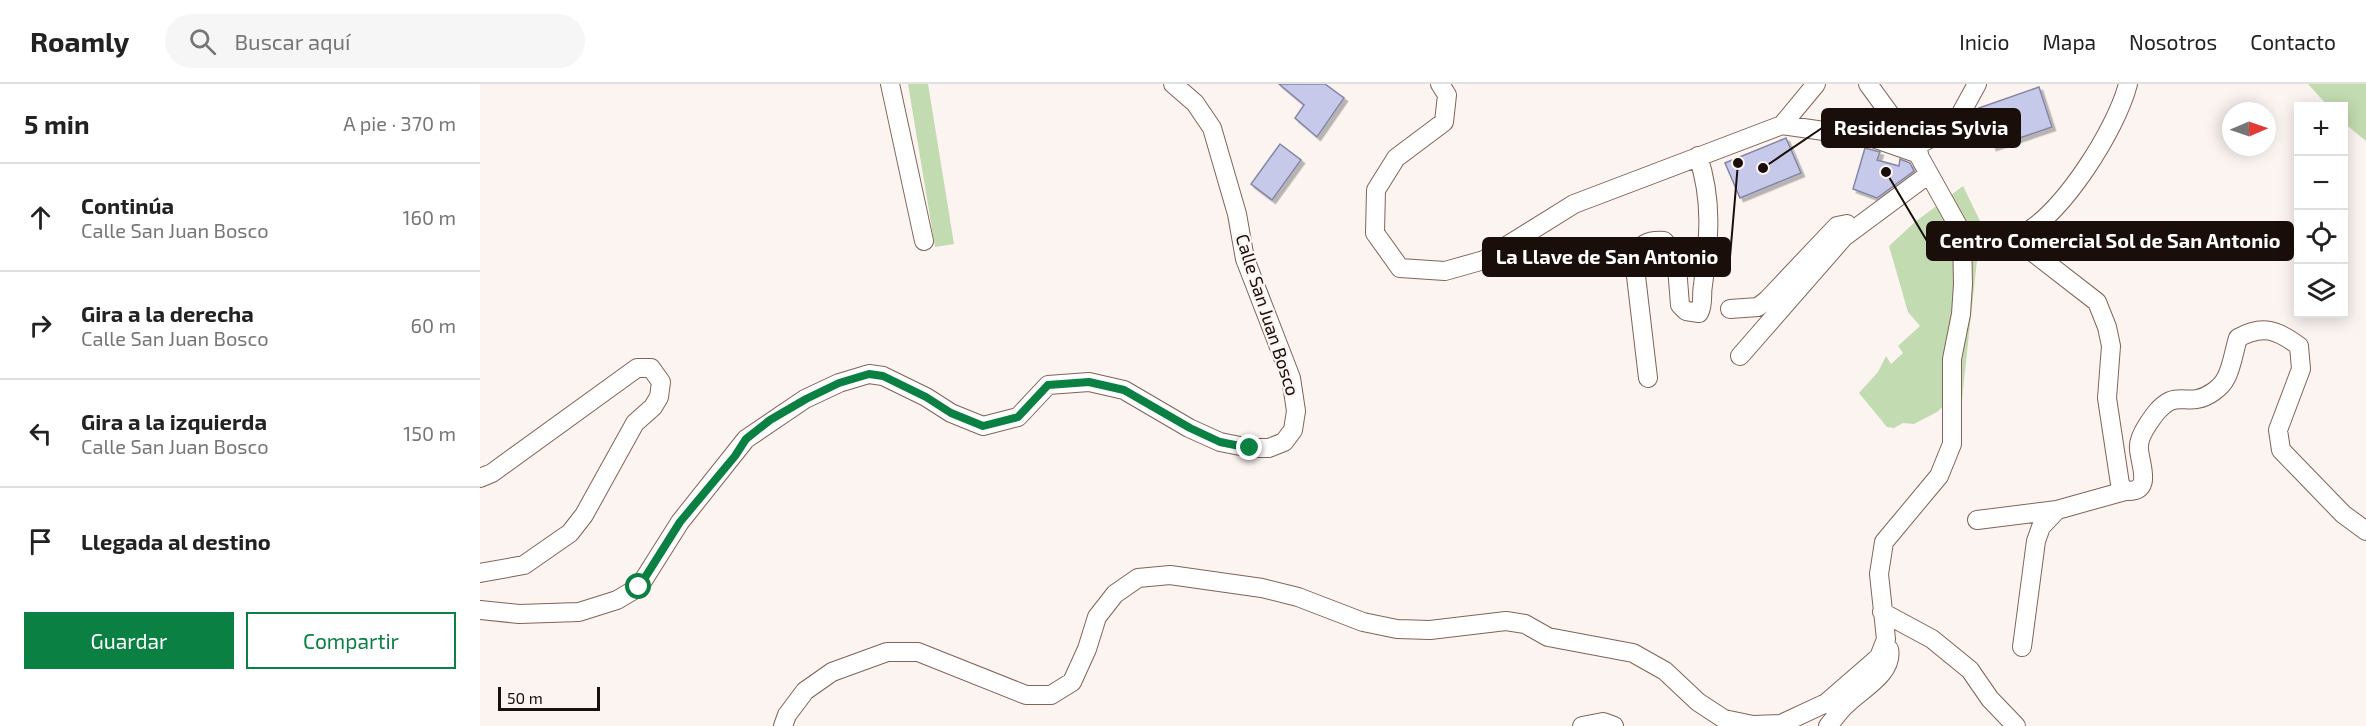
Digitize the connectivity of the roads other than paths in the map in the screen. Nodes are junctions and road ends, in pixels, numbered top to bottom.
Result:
1 (890, 84) edge
2 (1173, 84) edge
3 (1440, 84) edge
4 (1816, 84) edge
5 (1868, 84) edge
6 (1977, 84) edge
7 (2128, 84) edge
8 (1782, 125) junction
9 (1917, 151) junction
10 (1698, 156) junction
11 (1929, 174) junction
12 (1858, 227) junction
13 (1962, 233) junction
14 (2018, 237) junction
15 (924, 241) dead end
16 (1730, 309) dead end
17 (1740, 356) dead end
18 (1648, 378) dead end
19 (480, 478) edge
20 (2125, 491) junction
21 (2057, 510) junction
22 (1977, 520) dead end
23 (2366, 531) edge
24 (480, 573) edge
25 (480, 610) edge
26 (1882, 612) junction
27 (1886, 639) junction
28 (2022, 647) dead end
29 (783, 726) edge
30 (1582, 726) edge
31 (1614, 726) edge
32 (1828, 726) edge
33 (2016, 726) edge

1 - 15 street
2 - 25 street, Calle San Juan Bosco
3 - 10 street
4 - 8 street
5 - 9 street
6 - 9 street
7 - 14 street
8 - 9 street
8 - 10 street
9 - 11 street
10 - 18 street
11 - 12 street
11 - 13 street
12 - 16 street
12 - 17 street
13 - 14 street
13 - 26 street
14 - 20 street
19 - 24 street
20 - 21 street
20 - 23 street
21 - 22 street
21 - 28 street
26 - 27 street
26 - 33 street
27 - 29 street
27 - 32 street
30 - 31 street

